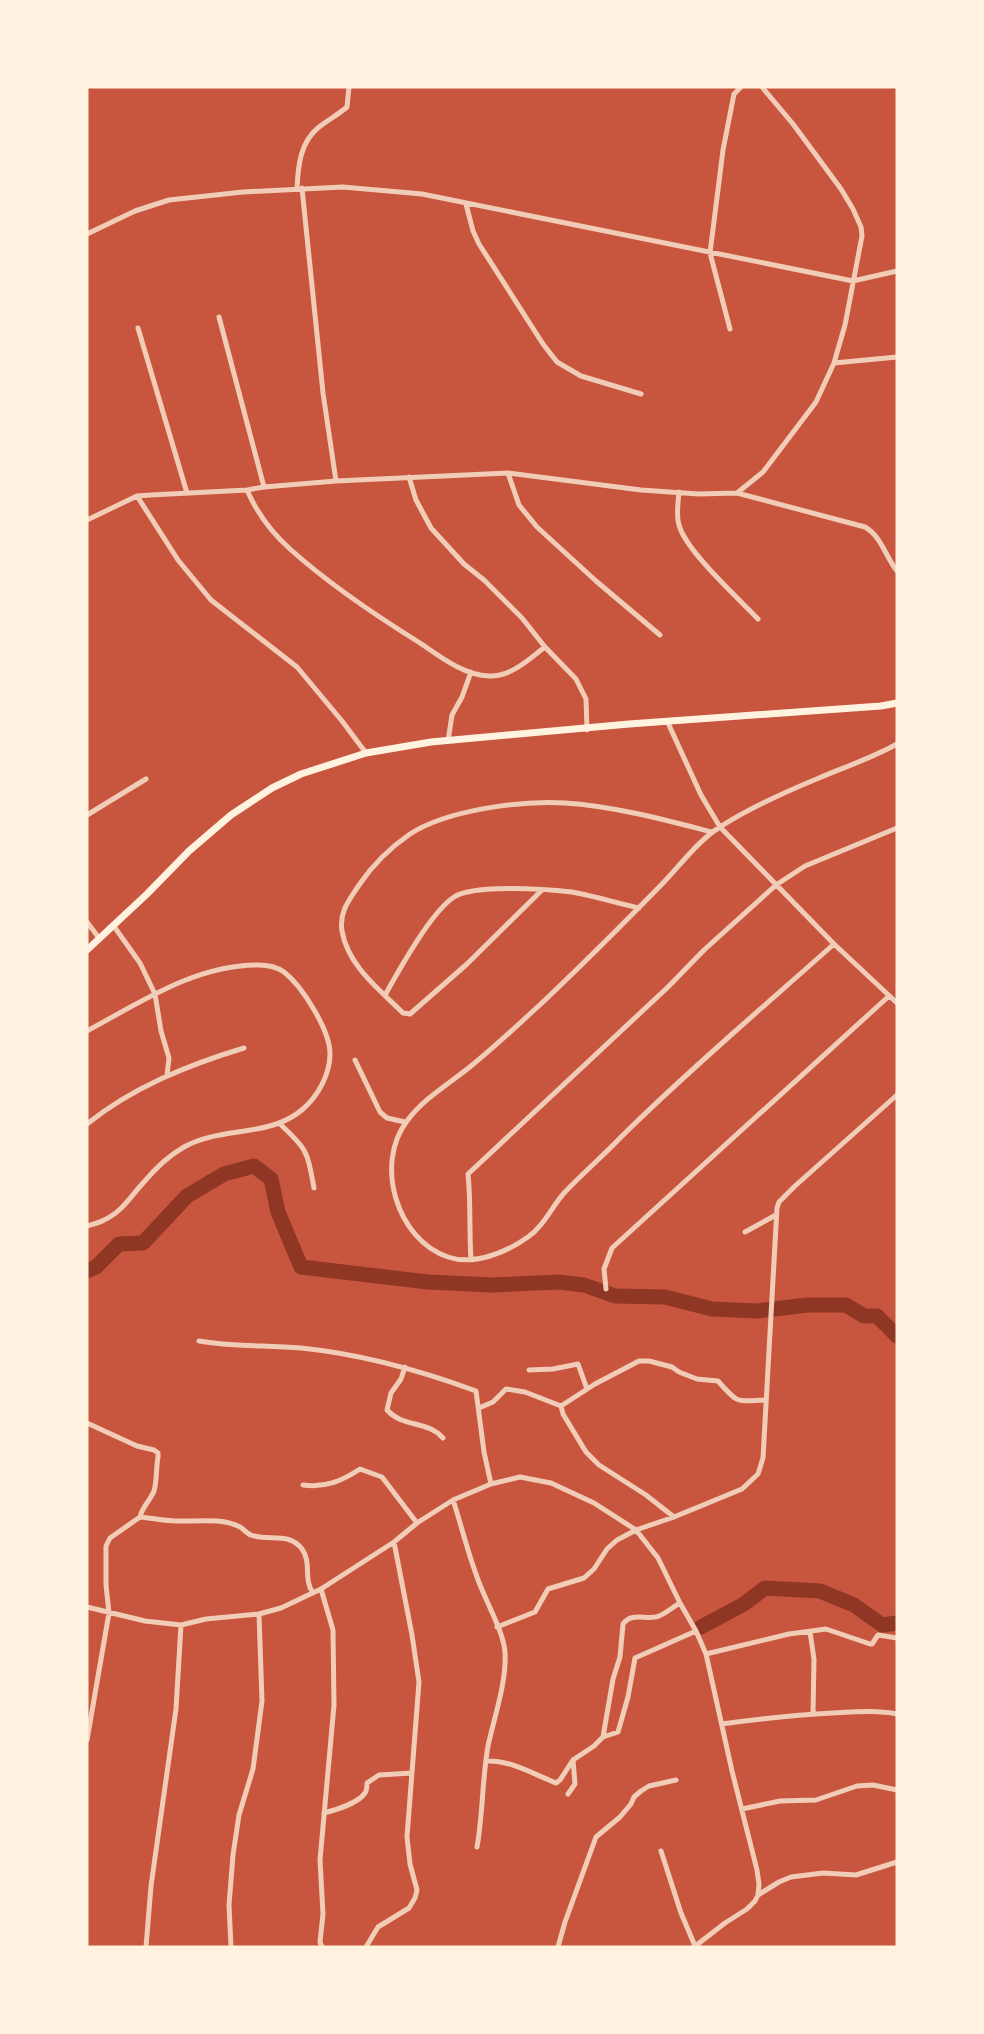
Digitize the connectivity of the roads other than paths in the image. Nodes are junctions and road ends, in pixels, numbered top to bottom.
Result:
1 (350, 87) edge
2 (741, 87) edge
3 (762, 87) edge
4 (300, 188) junction
5 (466, 204) junction
6 (87, 234) edge
7 (710, 253) junction
8 (897, 272) edge
9 (853, 281) junction
10 (219, 317) dead end
11 (138, 328) dead end
12 (730, 329) dead end
13 (897, 357) edge
14 (834, 363) junction
15 (641, 394) dead end
16 (508, 473) junction
17 (409, 477) junction
18 (336, 481) junction
19 (264, 487) junction
20 (247, 490) junction
21 (680, 492) junction
22 (187, 493) junction
23 (737, 493) junction
24 (137, 496) junction
25 (87, 520) edge
26 (897, 571) edge
27 (758, 619) dead end
28 (660, 635) dead end
29 (545, 647) junction
30 (471, 672) junction
31 (897, 703) edge
32 (668, 723) junction
33 (587, 729) junction
34 (448, 741) junction
35 (897, 744) edge
36 (366, 753) junction
37 (146, 779) dead end
38 (87, 815) edge
39 (720, 826) junction
40 (897, 828) edge
41 (712, 832) junction
42 (776, 885) junction
43 (541, 891) junction
44 (639, 908) junction
45 (87, 922) edge
46 (113, 925) junction
47 (99, 938) junction
48 (834, 944) junction
49 (87, 950) edge
50 (155, 994) junction
51 (385, 994) junction
52 (889, 996) junction
53 (897, 1003) edge
54 (87, 1031) edge
55 (244, 1048) dead end
56 (354, 1060) dead end
57 (167, 1075) junction
58 (897, 1095) edge
59 (88, 1120) edge
60 (405, 1122) junction
61 (280, 1124) junction
62 (314, 1188) dead end
63 (776, 1215) junction
64 (87, 1226) edge
65 (745, 1232) dead end
66 (471, 1259) junction
67 (606, 1289) dead end
68 (199, 1341) dead end
69 (405, 1367) junction
70 (530, 1370) dead end
71 (587, 1389) junction
72 (766, 1400) junction
73 (561, 1406) junction
74 (479, 1408) junction
75 (87, 1423) edge
76 (443, 1438) dead end
77 (490, 1484) junction
78 (303, 1485) dead end
79 (453, 1500) junction
80 (140, 1516) junction
81 (674, 1518) junction
82 (417, 1523) junction
83 (636, 1530) junction
84 (393, 1542) junction
85 (321, 1589) junction
86 (313, 1593) junction
87 (680, 1603) junction
88 (87, 1607) edge
89 (109, 1613) junction
90 (259, 1614) junction
91 (181, 1625) junction
92 (497, 1627) junction
93 (696, 1630) junction
94 (810, 1632) junction
95 (897, 1638) edge
96 (706, 1654) junction
97 (813, 1714) junction
98 (897, 1714) edge
99 (722, 1724) junction
100 (603, 1737) junction
101 (87, 1740) edge
102 (573, 1760) junction
103 (486, 1761) junction
104 (412, 1773) junction
105 (676, 1780) dead end
106 (897, 1790) edge
107 (568, 1794) dead end
108 (742, 1809) junction
109 (324, 1813) junction
110 (477, 1847) dead end
111 (661, 1851) dead end
112 (896, 1863) edge
113 (758, 1895) junction
114 (146, 1947) edge
115 (231, 1947) edge
116 (322, 1947) edge
117 (366, 1947) edge
118 (558, 1947) edge
119 (694, 1947) edge

1 - 4 street
2 - 7 street
3 - 9 street
4 - 5 street
4 - 6 street
4 - 18 street
5 - 7 street
5 - 15 street
7 - 9 street
7 - 12 street
8 - 9 street
9 - 14 street
10 - 19 street
11 - 22 street
13 - 14 street
14 - 23 street
16 - 17 street
16 - 21 street
16 - 28 street
17 - 18 street
17 - 29 street
18 - 19 street
19 - 20 street
20 - 22 street
20 - 30 street
21 - 23 street
21 - 27 street
22 - 24 street
23 - 26 street
24 - 25 street
24 - 36 street
29 - 30 street
29 - 33 street
30 - 34 street
31 - 32 main road
32 - 33 main road
32 - 39 street
33 - 34 main road
34 - 36 main road
35 - 39 street
36 - 46 main road
37 - 38 street
39 - 41 street
39 - 42 street
40 - 42 street
41 - 44 street
41 - 51 street
42 - 48 street
42 - 66 street
43 - 44 street
43 - 51 street
43 - 51 street
44 - 60 street
45 - 47 street
46 - 47 main road
46 - 50 street
47 - 49 main road
48 - 52 street
48 - 66 street
50 - 54 street
50 - 57 street
50 - 61 street
52 - 53 street
52 - 67 street
55 - 57 street
56 - 60 street
57 - 59 street
58 - 63 street
60 - 66 street
61 - 62 street
61 - 64 street
63 - 65 street
63 - 72 street
68 - 69 street
69 - 74 street
69 - 76 street
70 - 71 street
71 - 72 street
71 - 73 street
72 - 81 street
73 - 74 street
73 - 81 street
74 - 77 street
75 - 80 street
77 - 79 street
77 - 83 street
78 - 82 street
79 - 82 street
79 - 92 street
80 - 86 street
80 - 89 street
81 - 83 street
82 - 84 street
83 - 87 street
83 - 92 street
84 - 85 street
84 - 104 street
85 - 86 street
85 - 109 street
86 - 90 street
87 - 93 street
87 - 100 street
88 - 89 street
89 - 91 street
89 - 101 street
90 - 91 street
90 - 115 street
91 - 114 street
92 - 103 street
93 - 96 street
93 - 100 street
94 - 95 street
94 - 96 street
94 - 97 street
96 - 99 street
97 - 98 street
97 - 99 street
99 - 108 street
100 - 102 street
102 - 103 street
102 - 107 street
103 - 110 street
104 - 109 street
104 - 117 street
105 - 118 street
106 - 108 street
108 - 113 street
109 - 116 street
111 - 119 street
112 - 113 street
113 - 119 street

